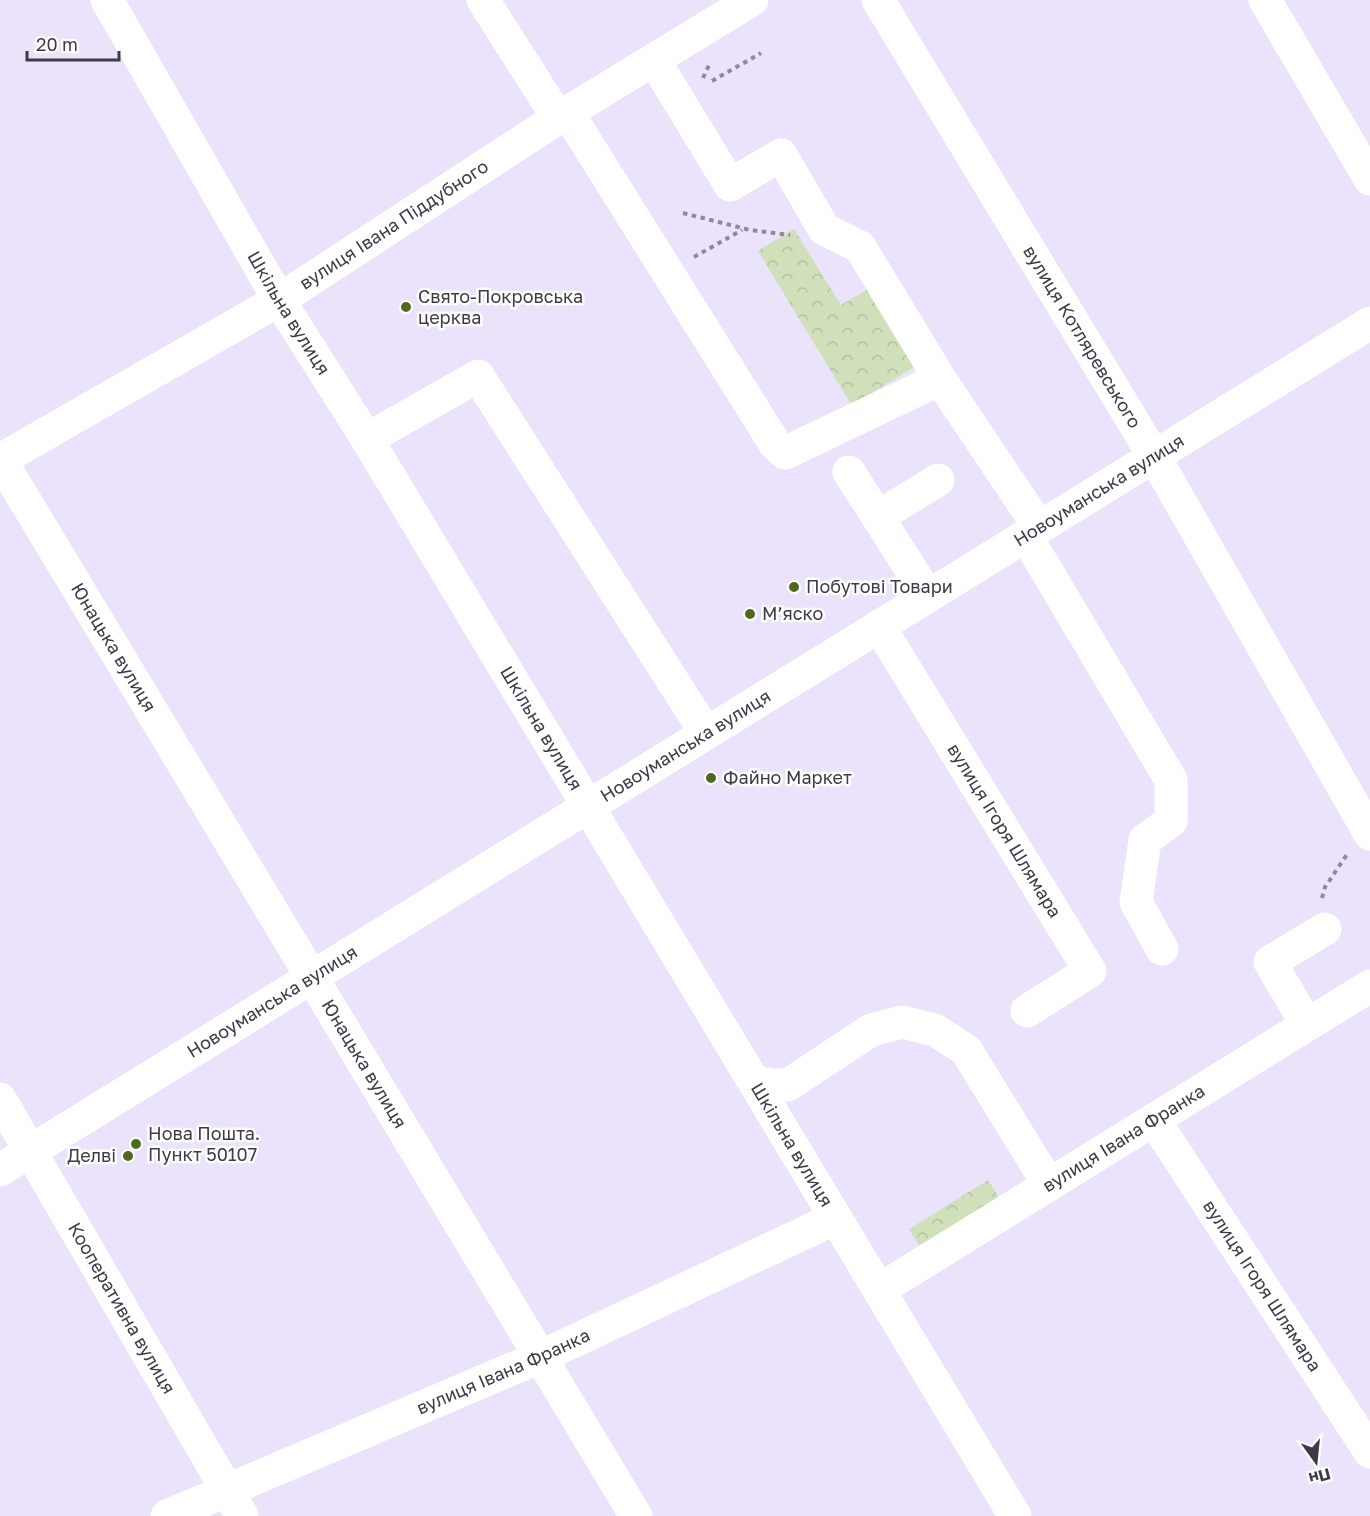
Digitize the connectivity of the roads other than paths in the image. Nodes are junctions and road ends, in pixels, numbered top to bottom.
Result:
1 (107, 0) edge
2 (483, 0) edge
3 (752, 0) edge
4 (878, 0) edge
5 (1265, 0) edge
6 (654, 60) junction
7 (563, 116) junction
8 (1362, 155) edge
9 (1370, 180) edge
10 (279, 300) junction
11 (1370, 322) edge
12 (940, 379) junction
13 (367, 439) junction
14 (1154, 456) junction
15 (0, 460) edge
16 (849, 472) dead end
17 (938, 480) dead end
18 (878, 517) junction
19 (1032, 531) junction
20 (928, 596) junction
21 (879, 627) junction
22 (706, 733) junction
23 (588, 806) junction
24 (1368, 830) edge
25 (1325, 929) road end
26 (1162, 949) dead end
27 (312, 977) junction
28 (1370, 986) edge
29 (1027, 1011) dead end
30 (1307, 1025) junction
31 (754, 1082) junction
32 (0, 1099) edge
33 (1154, 1120) junction
34 (31, 1150) junction
35 (0, 1170) edge
36 (1049, 1185) junction
37 (836, 1218) junction
38 (879, 1290) junction
39 (540, 1357) junction
40 (1370, 1452) edge
41 (234, 1503) edge
42 (167, 1516) edge
43 (636, 1516) edge
44 (1015, 1516) edge

1 - 10 street, Шкільна вулиця
2 - 7 street
3 - 6 street, вулиця Івана Піддубного
4 - 14 street, вулиця Котляревського
5 - 8 street
6 - 7 street, вулиця Івана Піддубного
6 - 12 street
7 - 10 street, вулиця Івана Піддубного
7 - 12 street
8 - 9 street
10 - 13 street, Шкільна вулиця
10 - 15 street, вулиця Івана Піддубного
11 - 14 street, Новоуманська вулиця
12 - 19 street
13 - 22 street
13 - 23 street, Шкільна вулиця
14 - 19 street, Новоуманська вулиця
14 - 24 street, вулиця Котляревського
15 - 27 street, Юнацька вулиця
16 - 18 street
17 - 18 street
18 - 20 street
19 - 20 street, Новоуманська вулиця
19 - 26 street
20 - 21 street, Новоуманська вулиця
21 - 22 street, Новоуманська вулиця
21 - 29 street, вулиця Ігоря Шлямара
22 - 23 street, Новоуманська вулиця
23 - 27 street, Новоуманська вулиця
23 - 31 street, Шкільна вулиця
25 - 30 street
27 - 34 street, Новоуманська вулиця
27 - 39 street, Юнацька вулиця
28 - 30 street, вулиця Івана Франка
30 - 33 street, вулиця Івана Франка
31 - 36 street
31 - 37 street, Шкільна вулиця
32 - 34 street, Кооперативна вулиця
33 - 36 street, вулиця Івана Франка
33 - 40 street, вулиця Ігоря Шлямара
34 - 35 street, Новоуманська вулиця
34 - 41 street, Кооперативна вулиця
36 - 38 street, вулиця Івана Франка
37 - 38 street, Шкільна вулиця
37 - 39 street, вулиця Івана Франка
38 - 44 street, Шкільна вулиця
39 - 41 street, вулиця Івана Франка
39 - 43 street, Юнацька вулиця
41 - 42 street, вулиця Івана Франка

